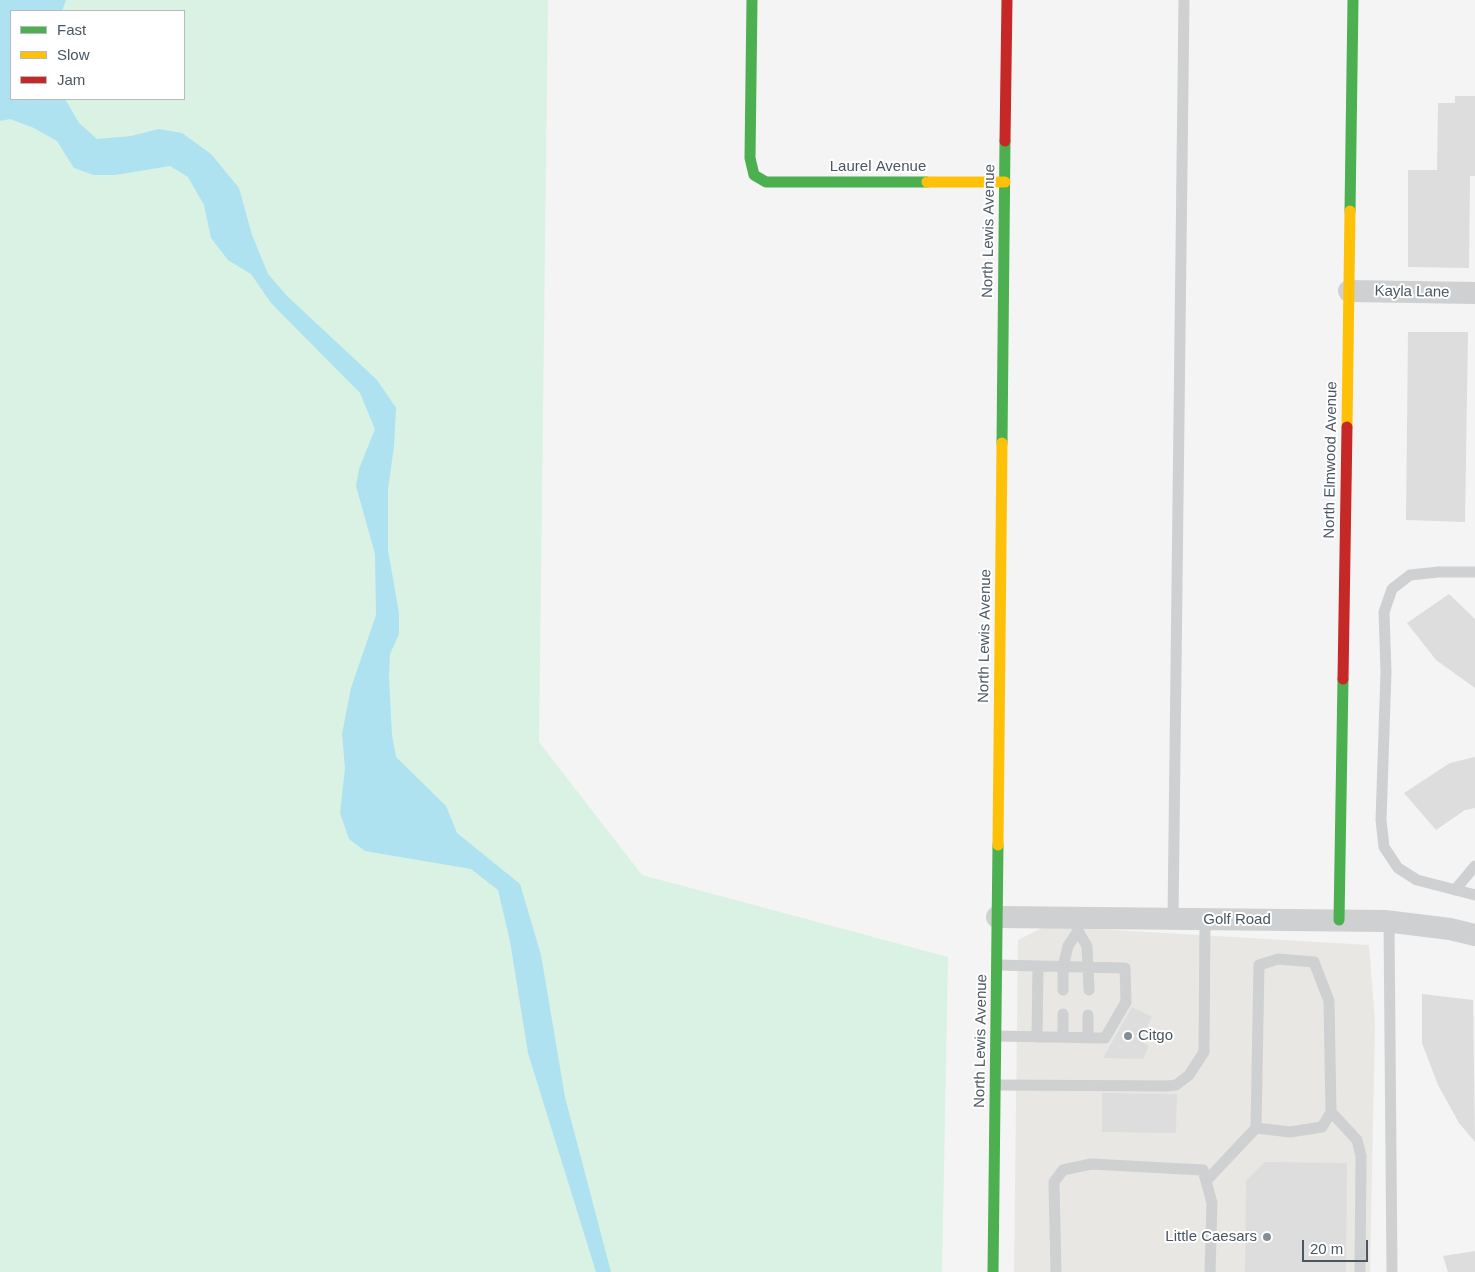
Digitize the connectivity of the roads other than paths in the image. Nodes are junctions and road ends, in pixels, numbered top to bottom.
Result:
1 (752, 0) edge
2 (1007, 0) edge
3 (1184, 0) edge
4 (1353, 0) edge
5 (1005, 182) junction
6 (1349, 291) junction
7 (1475, 293) edge
8 (1475, 572) edge
9 (1475, 866) edge
10 (1455, 890) junction
11 (1475, 895) edge
12 (997, 917) junction
13 (1173, 919) junction
14 (1205, 919) junction
15 (1339, 920) junction
16 (1389, 922) junction
17 (1078, 924) junction
18 (1475, 935) edge
19 (997, 965) junction
20 (1038, 966) junction
21 (1064, 967) junction
22 (1089, 967) junction
23 (1063, 990) dead end
24 (1088, 990) dead end
25 (1063, 1014) dead end
26 (1088, 1015) dead end
27 (996, 1036) junction
28 (1037, 1037) junction
29 (1063, 1037) junction
30 (1088, 1038) junction
31 (995, 1085) junction
32 (1331, 1112) junction
33 (1256, 1128) junction
34 (1205, 1175) junction
35 (993, 1272) edge
36 (1056, 1272) edge
37 (1210, 1272) edge
38 (1360, 1272) edge
39 (1392, 1272) edge

1 - 5 street, Laurel Avenue
2 - 5 street, North Lewis Avenue
3 - 13 lane
4 - 6 street, North Elmwood Avenue
5 - 12 street, North Lewis Avenue
6 - 7 street, Kayla Lane
6 - 15 street, North Elmwood Avenue
8 - 10 lane
9 - 10 lane
10 - 11 lane
12 - 17 street, Golf Road
12 - 19 street, North Lewis Avenue
13 - 14 street, Golf Road
13 - 17 street, Golf Road
14 - 15 street, Golf Road
14 - 31 lane
15 - 16 street, Golf Road
16 - 18 street, Golf Road
16 - 39 lane
17 - 21 lane
17 - 22 lane
19 - 20 lane
19 - 27 street, North Lewis Avenue
20 - 21 lane
20 - 28 lane
21 - 22 lane
21 - 23 lane
22 - 24 lane
22 - 30 lane
25 - 29 lane
26 - 30 lane
27 - 28 lane
27 - 31 street, North Lewis Avenue
28 - 29 lane
29 - 30 lane
31 - 35 street, North Lewis Avenue
32 - 33 lane
32 - 33 lane
32 - 38 lane
33 - 34 lane
34 - 36 lane
34 - 37 lane

